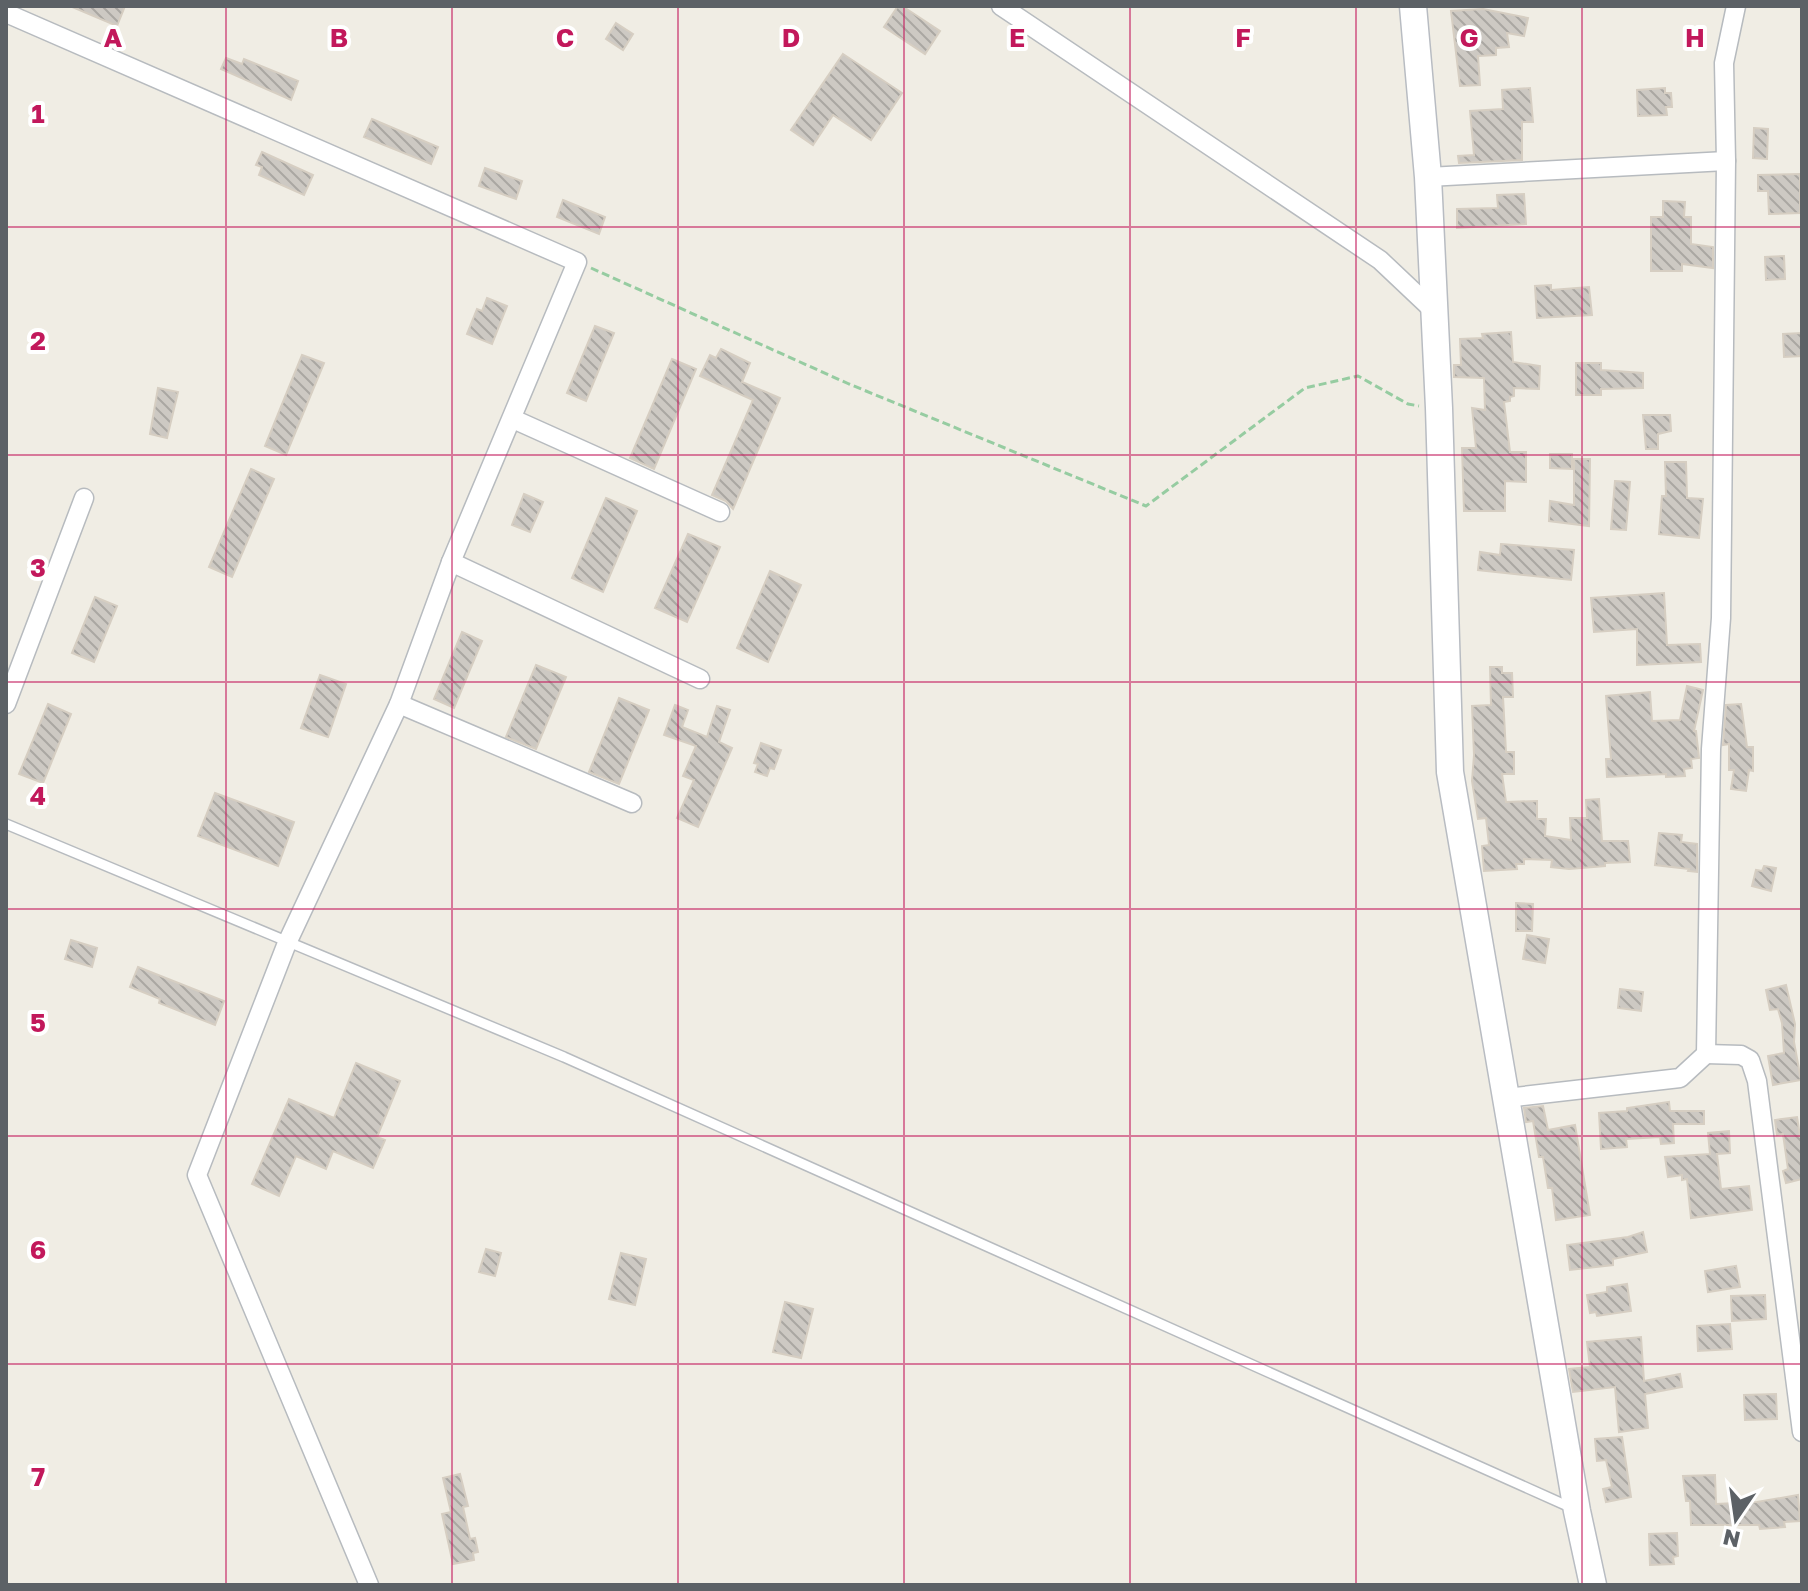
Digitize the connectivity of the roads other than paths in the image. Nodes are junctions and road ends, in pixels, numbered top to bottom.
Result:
1 (1001, 6) edge
2 (1413, 6) edge
3 (1736, 6) edge
4 (6, 13) edge
5 (1726, 161) junction
6 (1428, 177) junction
7 (1434, 311) junction
8 (513, 419) junction
9 (84, 498) dead end
10 (720, 512) dead end
11 (451, 562) junction
12 (700, 679) dead end
13 (6, 704) edge
14 (399, 704) junction
15 (632, 803) dead end
16 (6, 824) edge
17 (287, 943) junction
18 (1706, 1054) junction
19 (1506, 1098) junction
20 (1802, 1432) edge
21 (1577, 1511) junction
22 (369, 1585) edge
23 (1593, 1585) edge

1 - 7 street
2 - 6 main road
3 - 5 street
4 - 8 street
5 - 6 street
5 - 18 street
6 - 7 main road
7 - 19 main road
8 - 10 street
8 - 11 street
9 - 13 street
11 - 12 street
11 - 14 street
14 - 15 street
14 - 17 street
16 - 17 lane
17 - 21 lane
17 - 22 street
18 - 19 street
18 - 20 street
19 - 21 main road
21 - 23 main road

